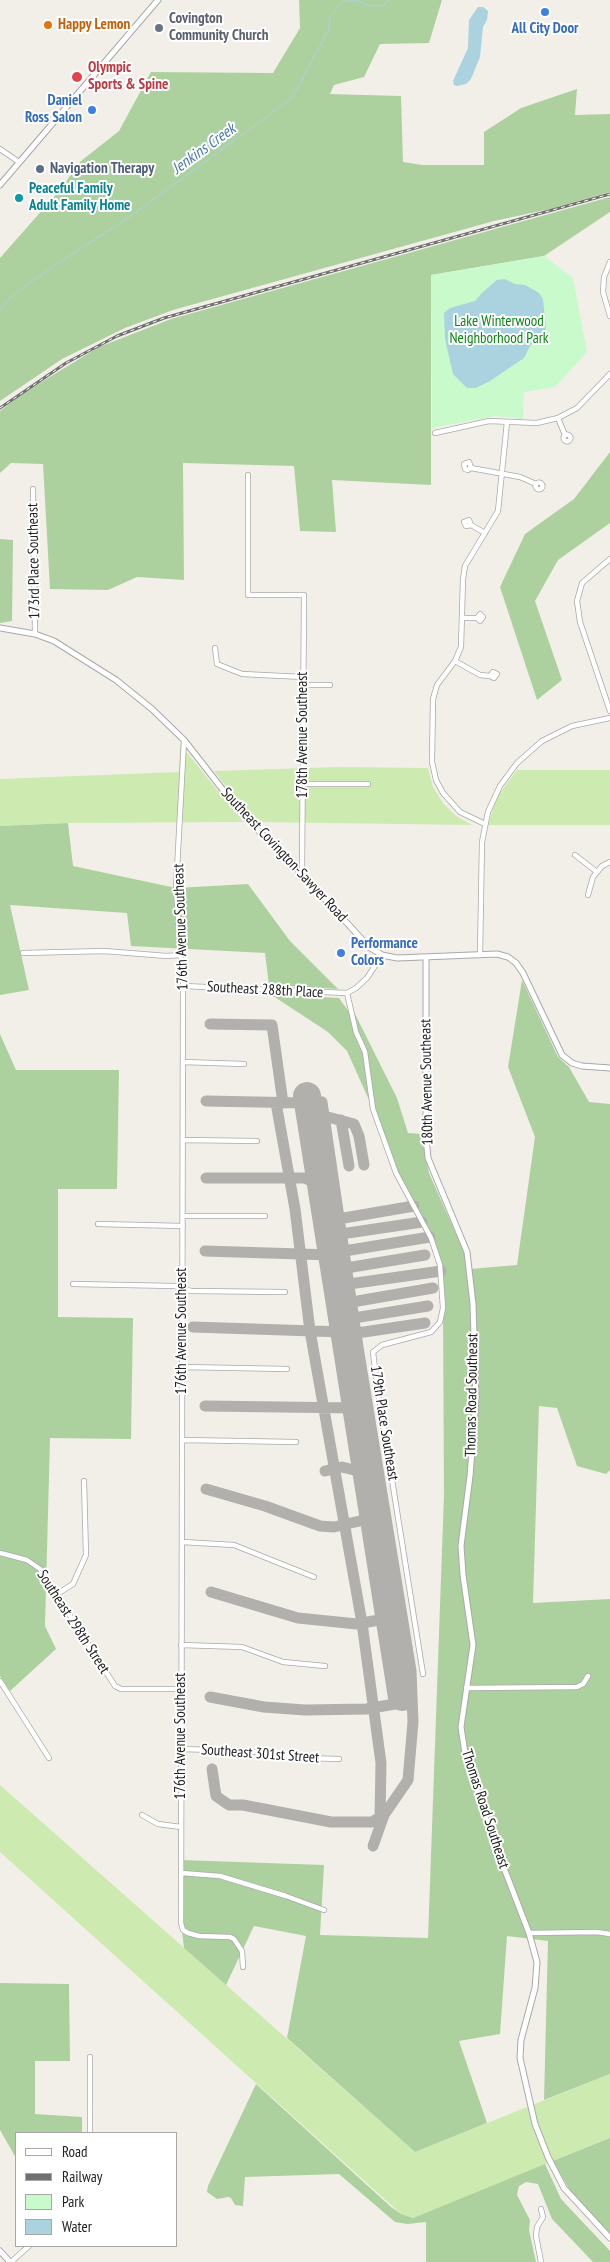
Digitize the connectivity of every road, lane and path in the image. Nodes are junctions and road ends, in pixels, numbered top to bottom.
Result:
1 (158, 0) edge
2 (0, 149) edge
3 (19, 162) junction
4 (0, 185) edge
5 (610, 262) edge
6 (610, 316) edge
7 (610, 374) edge
8 (558, 418) junction
9 (507, 422) junction
10 (435, 433) dead end
11 (565, 435) dead end
12 (471, 468) dead end
13 (502, 473) junction
14 (248, 475) dead end
15 (536, 484) dead end
16 (33, 489) dead end
17 (471, 525) dead end
18 (485, 533) junction
19 (610, 559) edge
20 (462, 618) junction
21 (477, 618) dead end
22 (0, 628) edge
23 (35, 634) junction
24 (215, 648) dead end
25 (455, 661) junction
26 (490, 676) dead end
27 (304, 677) junction
28 (304, 685) junction
29 (330, 685) dead end
30 (610, 711) edge
31 (610, 718) edge
32 (184, 740) junction
33 (303, 784) junction
34 (368, 784) dead end
35 (484, 824) junction
36 (575, 855) dead end
37 (610, 862) edge
38 (597, 872) junction
39 (302, 874) junction
40 (588, 895) dead end
41 (23, 953) dead end
42 (180, 955) junction
43 (382, 955) junction
44 (480, 955) junction
45 (426, 958) junction
46 (184, 986) junction
47 (347, 993) junction
48 (183, 1062) junction
49 (244, 1064) dead end
50 (610, 1068) edge
51 (183, 1140) junction
52 (257, 1141) dead end
53 (183, 1216) junction
54 (265, 1216) dead end
55 (98, 1224) dead end
56 (183, 1226) junction
57 (468, 1259) joint
58 (74, 1284) dead end
59 (182, 1288) junction
60 (285, 1292) dead end
61 (182, 1368) junction
62 (287, 1369) dead end
63 (182, 1440) junction
64 (296, 1442) dead end
65 (84, 1481) dead end
66 (182, 1542) junction
67 (0, 1553) edge
68 (314, 1577) dead end
69 (57, 1594) junction
70 (181, 1645) junction
71 (325, 1666) dead end
72 (423, 1674) dead end
73 (588, 1676) dead end
74 (0, 1681) edge
75 (466, 1688) junction
76 (181, 1689) junction
77 (181, 1749) junction
78 (49, 1758) dead end
79 (339, 1759) dead end
80 (142, 1815) dead end
81 (181, 1827) junction
82 (181, 1873) junction
83 (324, 1910) dead end
84 (529, 1933) junction
85 (610, 1934) edge
86 (243, 1967) dead end
87 (90, 2057) dead end
88 (90, 2132) edge
89 (541, 2209) dead end
90 (610, 2238) edge
91 (28, 2247) edge
92 (0, 2251) edge
93 (11, 2262) edge
94 (542, 2262) edge

1 - 3 street
2 - 3 street
3 - 4 street
5 - 6 street
7 - 8 street
8 - 9 street
8 - 11 street
9 - 10 street
9 - 13 street
12 - 13 street
13 - 15 street
13 - 18 street
14 - 27 street, 178th Avenue Southeast
16 - 23 street, 173rd Place Southeast
17 - 18 street
18 - 20 street
19 - 30 street
20 - 21 street
20 - 25 street
22 - 23 street, Southeast Covington-Sawyer Road
23 - 32 street, Southeast Covington-Sawyer Road
24 - 27 street
25 - 26 street
25 - 35 street
27 - 28 street, 178th Avenue Southeast
28 - 29 street
28 - 33 street, 178th Avenue Southeast
31 - 35 street
32 - 39 street, Southeast Covington-Sawyer Road
32 - 42 street, 176th Avenue Southeast
33 - 34 street
33 - 39 street, 178th Avenue Southeast
35 - 44 street
36 - 38 street
37 - 38 street
38 - 40 street
39 - 43 street, Southeast Covington-Sawyer Road
41 - 42 street
42 - 46 street, 176th Avenue Southeast
43 - 45 street
43 - 47 street
44 - 45 street
44 - 50 street
45 - 57 street, 180th Avenue Southeast
46 - 47 street, Southeast 288th Place
46 - 48 street, 176th Avenue Southeast
47 - 72 street, 179th Place Southeast
48 - 49 street
48 - 51 street, 176th Avenue Southeast
51 - 52 street
51 - 53 street, 176th Avenue Southeast
53 - 54 street
53 - 56 street, 176th Avenue Southeast
55 - 56 street
56 - 59 street, 176th Avenue Southeast
57 - 75 street, Thomas Road Southeast
58 - 59 street
59 - 60 street
59 - 61 street, 176th Avenue Southeast
61 - 62 street
61 - 63 street, 176th Avenue Southeast
63 - 64 street
63 - 66 street, 176th Avenue Southeast
65 - 69 street
66 - 68 street
66 - 70 street, 176th Avenue Southeast
67 - 69 street, Southeast 298th Street
69 - 76 street, Southeast 298th Street
70 - 71 street
70 - 76 street, 176th Avenue Southeast
73 - 75 street
74 - 78 street
75 - 84 street, Thomas Road Southeast
76 - 77 street, 176th Avenue Southeast
77 - 79 street, Southeast 301st Street
77 - 81 street, 176th Avenue Southeast
80 - 81 street
81 - 82 street, 176th Avenue Southeast
82 - 83 street
82 - 86 street, 176th Avenue Southeast
84 - 85 street
84 - 90 street, Thomas Road Southeast
87 - 88 street
89 - 94 street
91 - 93 street
92 - 93 street

